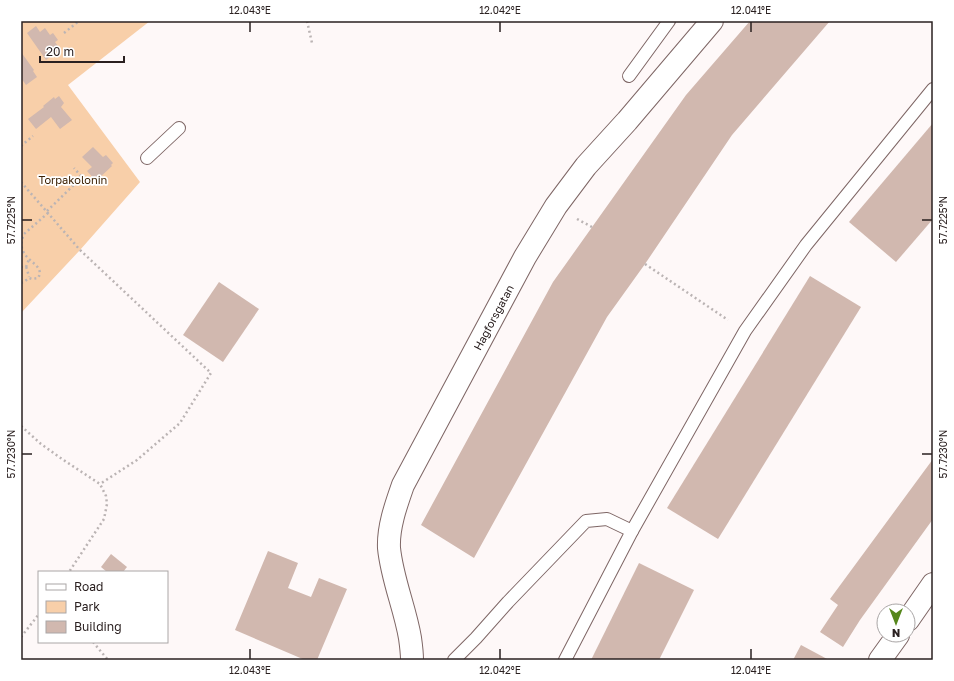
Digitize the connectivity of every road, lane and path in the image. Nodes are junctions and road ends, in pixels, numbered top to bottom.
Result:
1 (79, 21) edge
2 (307, 21) edge
3 (669, 21) edge
4 (712, 21) edge
5 (64, 33) dead end
6 (312, 43) dead end
7 (629, 76) dead end
8 (933, 89) edge
9 (179, 128) dead end
10 (33, 136) dead end
11 (21, 146) edge
12 (147, 158) dead end
13 (74, 168) dead end
14 (21, 182) edge
15 (48, 212) junction
16 (584, 215) dead end
17 (580, 220) dead end
18 (22, 240) edge
19 (21, 247) edge
20 (29, 259) junction
21 (645, 264) dead end
22 (21, 267) edge
23 (26, 267) junction
24 (29, 277) dead end
25 (21, 282) edge
26 (745, 331) junction
27 (21, 426) edge
28 (100, 484) junction
29 (632, 531) junction
30 (70, 571) edge
31 (933, 584) edge
32 (916, 608) edge
33 (38, 618) edge
34 (21, 637) edge
35 (94, 643) edge
36 (892, 643) edge
37 (108, 660) edge
38 (412, 660) edge
39 (454, 660) edge
40 (565, 660) edge
41 (880, 660) edge

1 - 5 path
2 - 6 path
3 - 7 lane
4 - 38 street, Hagforsgatan
8 - 26 lane
9 - 12 lane
10 - 11 path
13 - 15 path
14 - 15 path
15 - 18 path
15 - 28 path
16 - 17 path
18 - 19 path
19 - 20 path
20 - 23 path
20 - 25 path
21 - 26 path
22 - 23 path
23 - 24 path
26 - 29 lane
27 - 28 path
28 - 30 path
29 - 39 lane
29 - 40 lane
31 - 32 street
33 - 34 path
35 - 37 path
36 - 41 street

